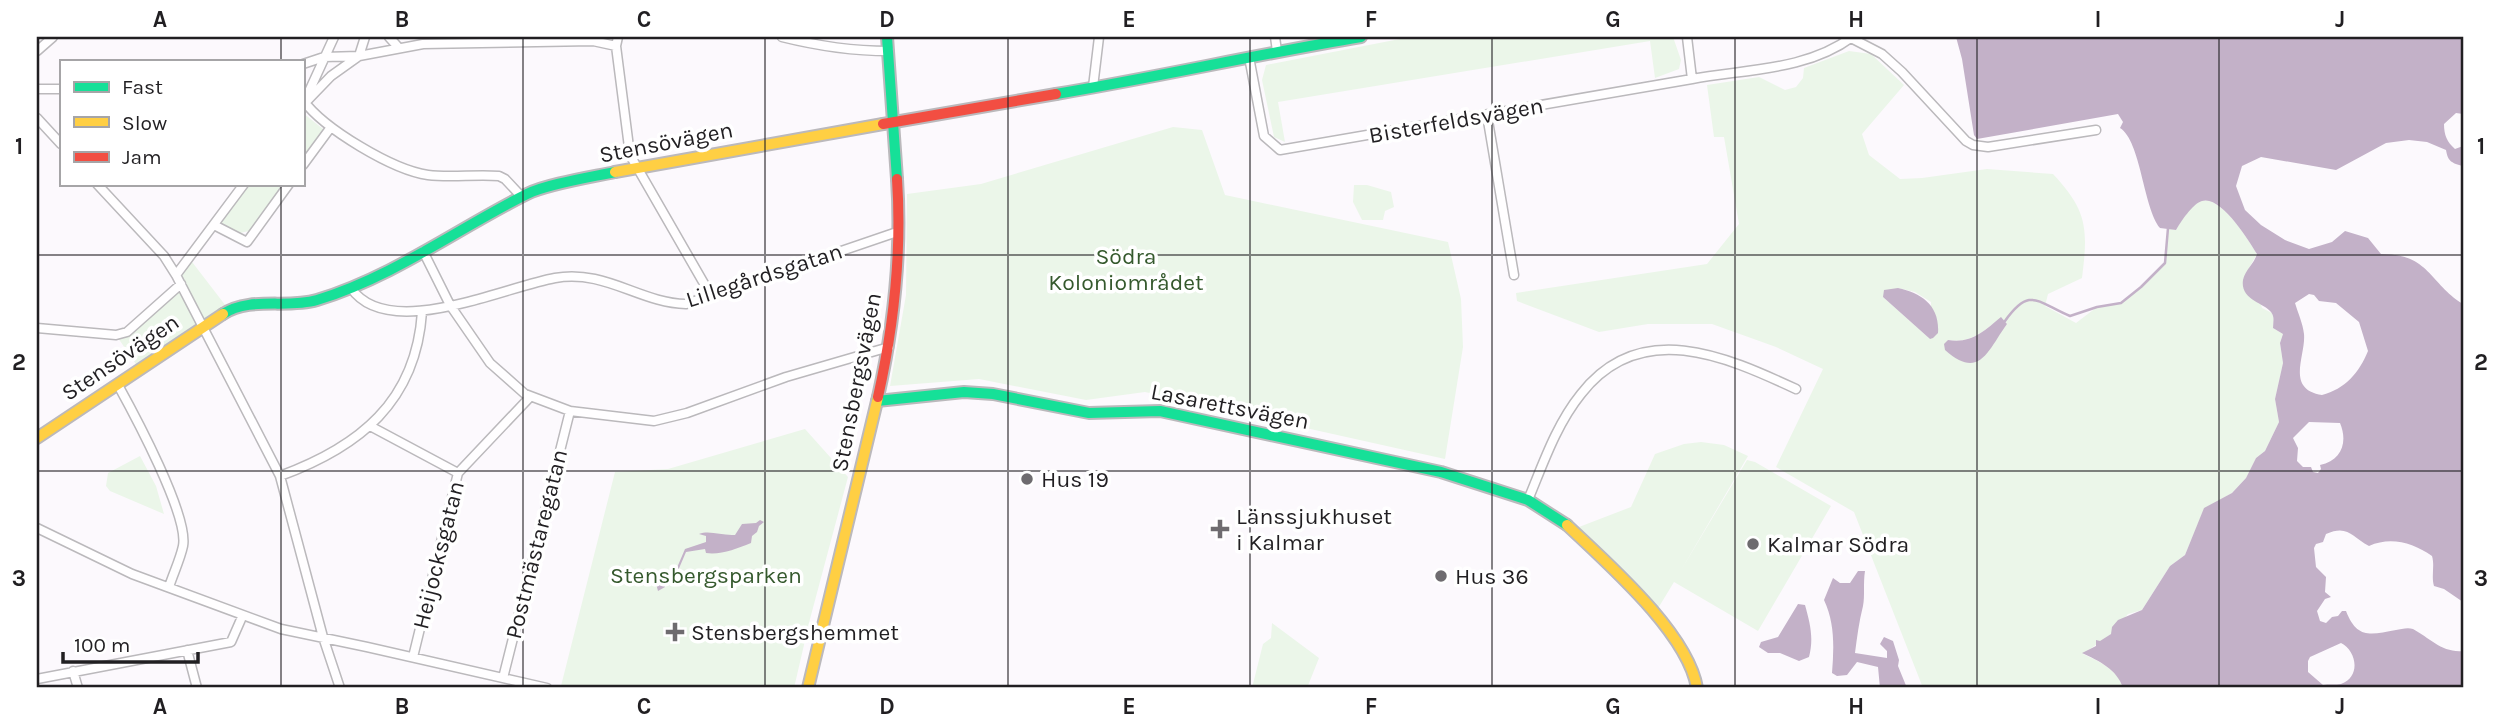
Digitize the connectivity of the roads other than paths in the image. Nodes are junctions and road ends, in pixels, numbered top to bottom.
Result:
1 (53, 37) edge
2 (334, 37) edge
3 (365, 37) edge
4 (389, 37) edge
5 (782, 37) edge
6 (887, 37) edge
7 (1099, 37) edge
8 (1275, 37) edge
9 (1361, 37) edge
10 (1687, 37) edge
11 (1852, 37) edge
12 (594, 39) edge
13 (617, 41) edge
14 (398, 47) junction
15 (37, 51) edge
16 (889, 51) junction
17 (1277, 51) junction
18 (359, 56) junction
19 (324, 57) junction
20 (1249, 57) junction
21 (304, 64) edge
22 (1692, 79) junction
23 (1093, 87) junction
24 (37, 89) edge
25 (60, 89) edge
26 (304, 101) edge
27 (304, 102) edge
28 (304, 104) edge
29 (1487, 116) junction
30 (37, 118) edge
31 (893, 122) junction
32 (331, 127) junction
33 (2096, 130) dead end
34 (60, 143) edge
35 (304, 164) edge
36 (635, 167) junction
37 (99, 186) edge
38 (243, 186) edge
39 (288, 186) edge
40 (521, 196) junction
41 (214, 225) junction
42 (897, 232) junction
43 (423, 251) junction
44 (176, 275) junction
45 (1514, 275) dead end
46 (181, 284) junction
47 (351, 288) junction
48 (710, 294) junction
49 (450, 305) junction
50 (422, 312) junction
51 (202, 326) junction
52 (37, 328) edge
53 (889, 347) junction
54 (118, 386) junction
55 (1796, 389) dead end
56 (530, 397) junction
57 (877, 401) junction
58 (570, 411) junction
59 (370, 426) junction
60 (37, 438) edge
61 (458, 472) junction
62 (280, 476) junction
63 (1528, 500) junction
64 (37, 528) edge
65 (169, 587) junction
66 (242, 617) junction
67 (323, 638) junction
68 (187, 650) junction
69 (413, 657) junction
70 (73, 671) junction
71 (503, 678) junction
72 (37, 679) edge
73 (78, 688) edge
74 (197, 688) edge
75 (340, 688) edge
76 (547, 688) edge
77 (807, 688) edge
78 (1697, 688) edge

1 - 15 street
2 - 19 street
3 - 18 street
4 - 14 street
5 - 16 street
6 - 16 street, Stensbergsvägen
7 - 23 street
8 - 17 street
9 - 17 street, Stensövägen
10 - 22 street
11 - 22 street, Bisterfeldsvägen
11 - 33 street
12 - 13 street
12 - 14 street
13 - 36 street
14 - 18 street
16 - 31 street, Stensbergsvägen
17 - 20 street, Stensövägen
18 - 19 street
18 - 27 street
19 - 21 street
19 - 26 street
20 - 23 street, Stensövägen
20 - 29 street, Bisterfeldsvägen
22 - 29 street, Bisterfeldsvägen
23 - 31 street, Stensövägen
24 - 25 street
28 - 32 street
29 - 45 street
30 - 34 street
31 - 36 street, Stensövägen
31 - 42 street, Stensbergsvägen
32 - 35 street
32 - 40 street
36 - 40 street, Stensövägen
36 - 48 street
37 - 44 street
38 - 41 street
39 - 41 street
40 - 43 street, Stensövägen
41 - 44 street
42 - 48 street, Lillegårdsgatan
42 - 53 street, Stensbergsvägen
43 - 47 street, Stensövägen
43 - 49 street
44 - 46 street
46 - 51 street
46 - 52 street
47 - 50 street, Lillegårdsgatan
47 - 51 street, Stensövägen
48 - 49 street, Lillegårdsgatan
49 - 50 street, Lillegårdsgatan
49 - 56 street
50 - 59 street
51 - 54 street, Stensövägen
51 - 62 street
53 - 57 street, Stensbergsvägen
53 - 58 street
54 - 60 street, Stensövägen
54 - 65 street
55 - 63 street
56 - 58 street
56 - 61 street, Heijocksgatan
57 - 63 street, Lasarettsvägen
57 - 77 street, Stensbergsvägen
58 - 71 street, Postmästaregatan
59 - 61 street
59 - 62 street
61 - 69 street, Heijocksgatan
62 - 67 street
63 - 78 street, Lasarettsvägen
64 - 65 street
65 - 66 street
66 - 67 street
66 - 68 street
67 - 69 street
67 - 75 street
68 - 70 street
68 - 74 street
69 - 71 street
70 - 72 street
70 - 73 street
71 - 76 street

